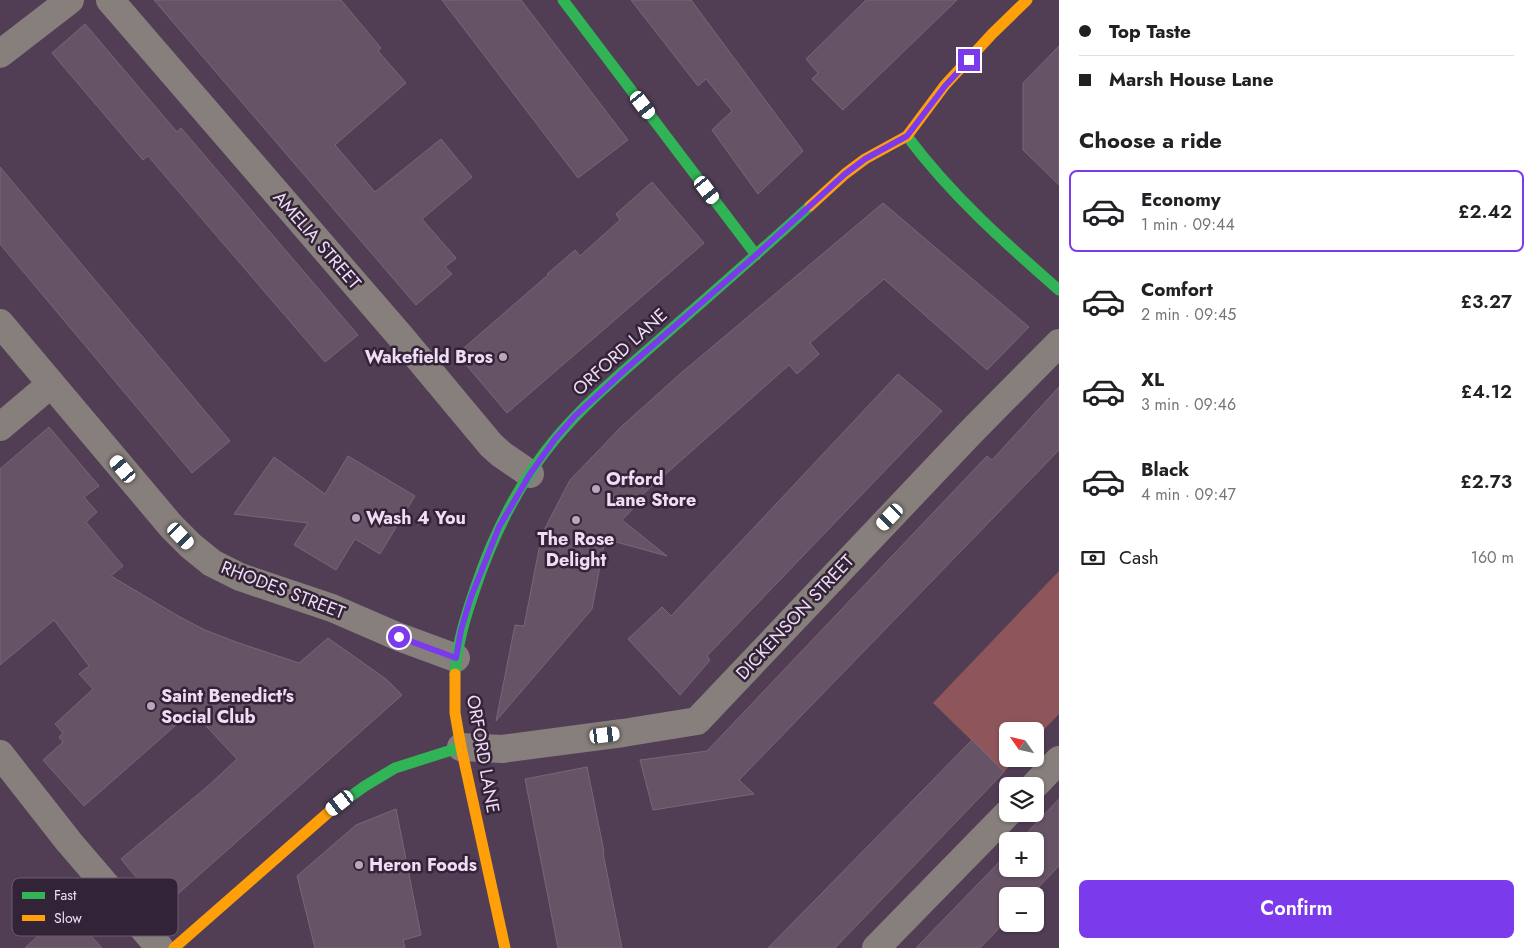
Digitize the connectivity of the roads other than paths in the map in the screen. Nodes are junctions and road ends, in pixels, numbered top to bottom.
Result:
1 (70, 0) edge
2 (110, 0) edge
3 (563, 0) edge
4 (1027, 0) edge
5 (0, 54) edge
6 (907, 136) junction
7 (756, 255) junction
8 (1059, 290) edge
9 (0, 323) edge
10 (1059, 343) edge
11 (51, 384) junction
12 (0, 427) edge
13 (530, 474) junction
14 (456, 658) junction
15 (461, 747) junction
16 (0, 754) edge
17 (1059, 760) edge
18 (1043, 777) edge
19 (999, 822) edge
20 (101, 878) edge
21 (150, 936) edge
22 (160, 948) edge
23 (174, 948) edge
24 (505, 948) edge
25 (876, 948) edge

1 - 5 street
2 - 13 street, AMELIA STREET
3 - 7 street
4 - 6 street
6 - 7 street, ORFORD LANE
6 - 8 street
7 - 13 street, ORFORD LANE
9 - 11 street, RHODES STREET
10 - 15 street, DICKENSON STREET
11 - 12 street
11 - 14 street, RHODES STREET
13 - 14 street, ORFORD LANE
14 - 15 street, ORFORD LANE
15 - 23 street
15 - 24 street, ORFORD LANE
16 - 20 street
17 - 18 street
19 - 25 street
21 - 22 street

